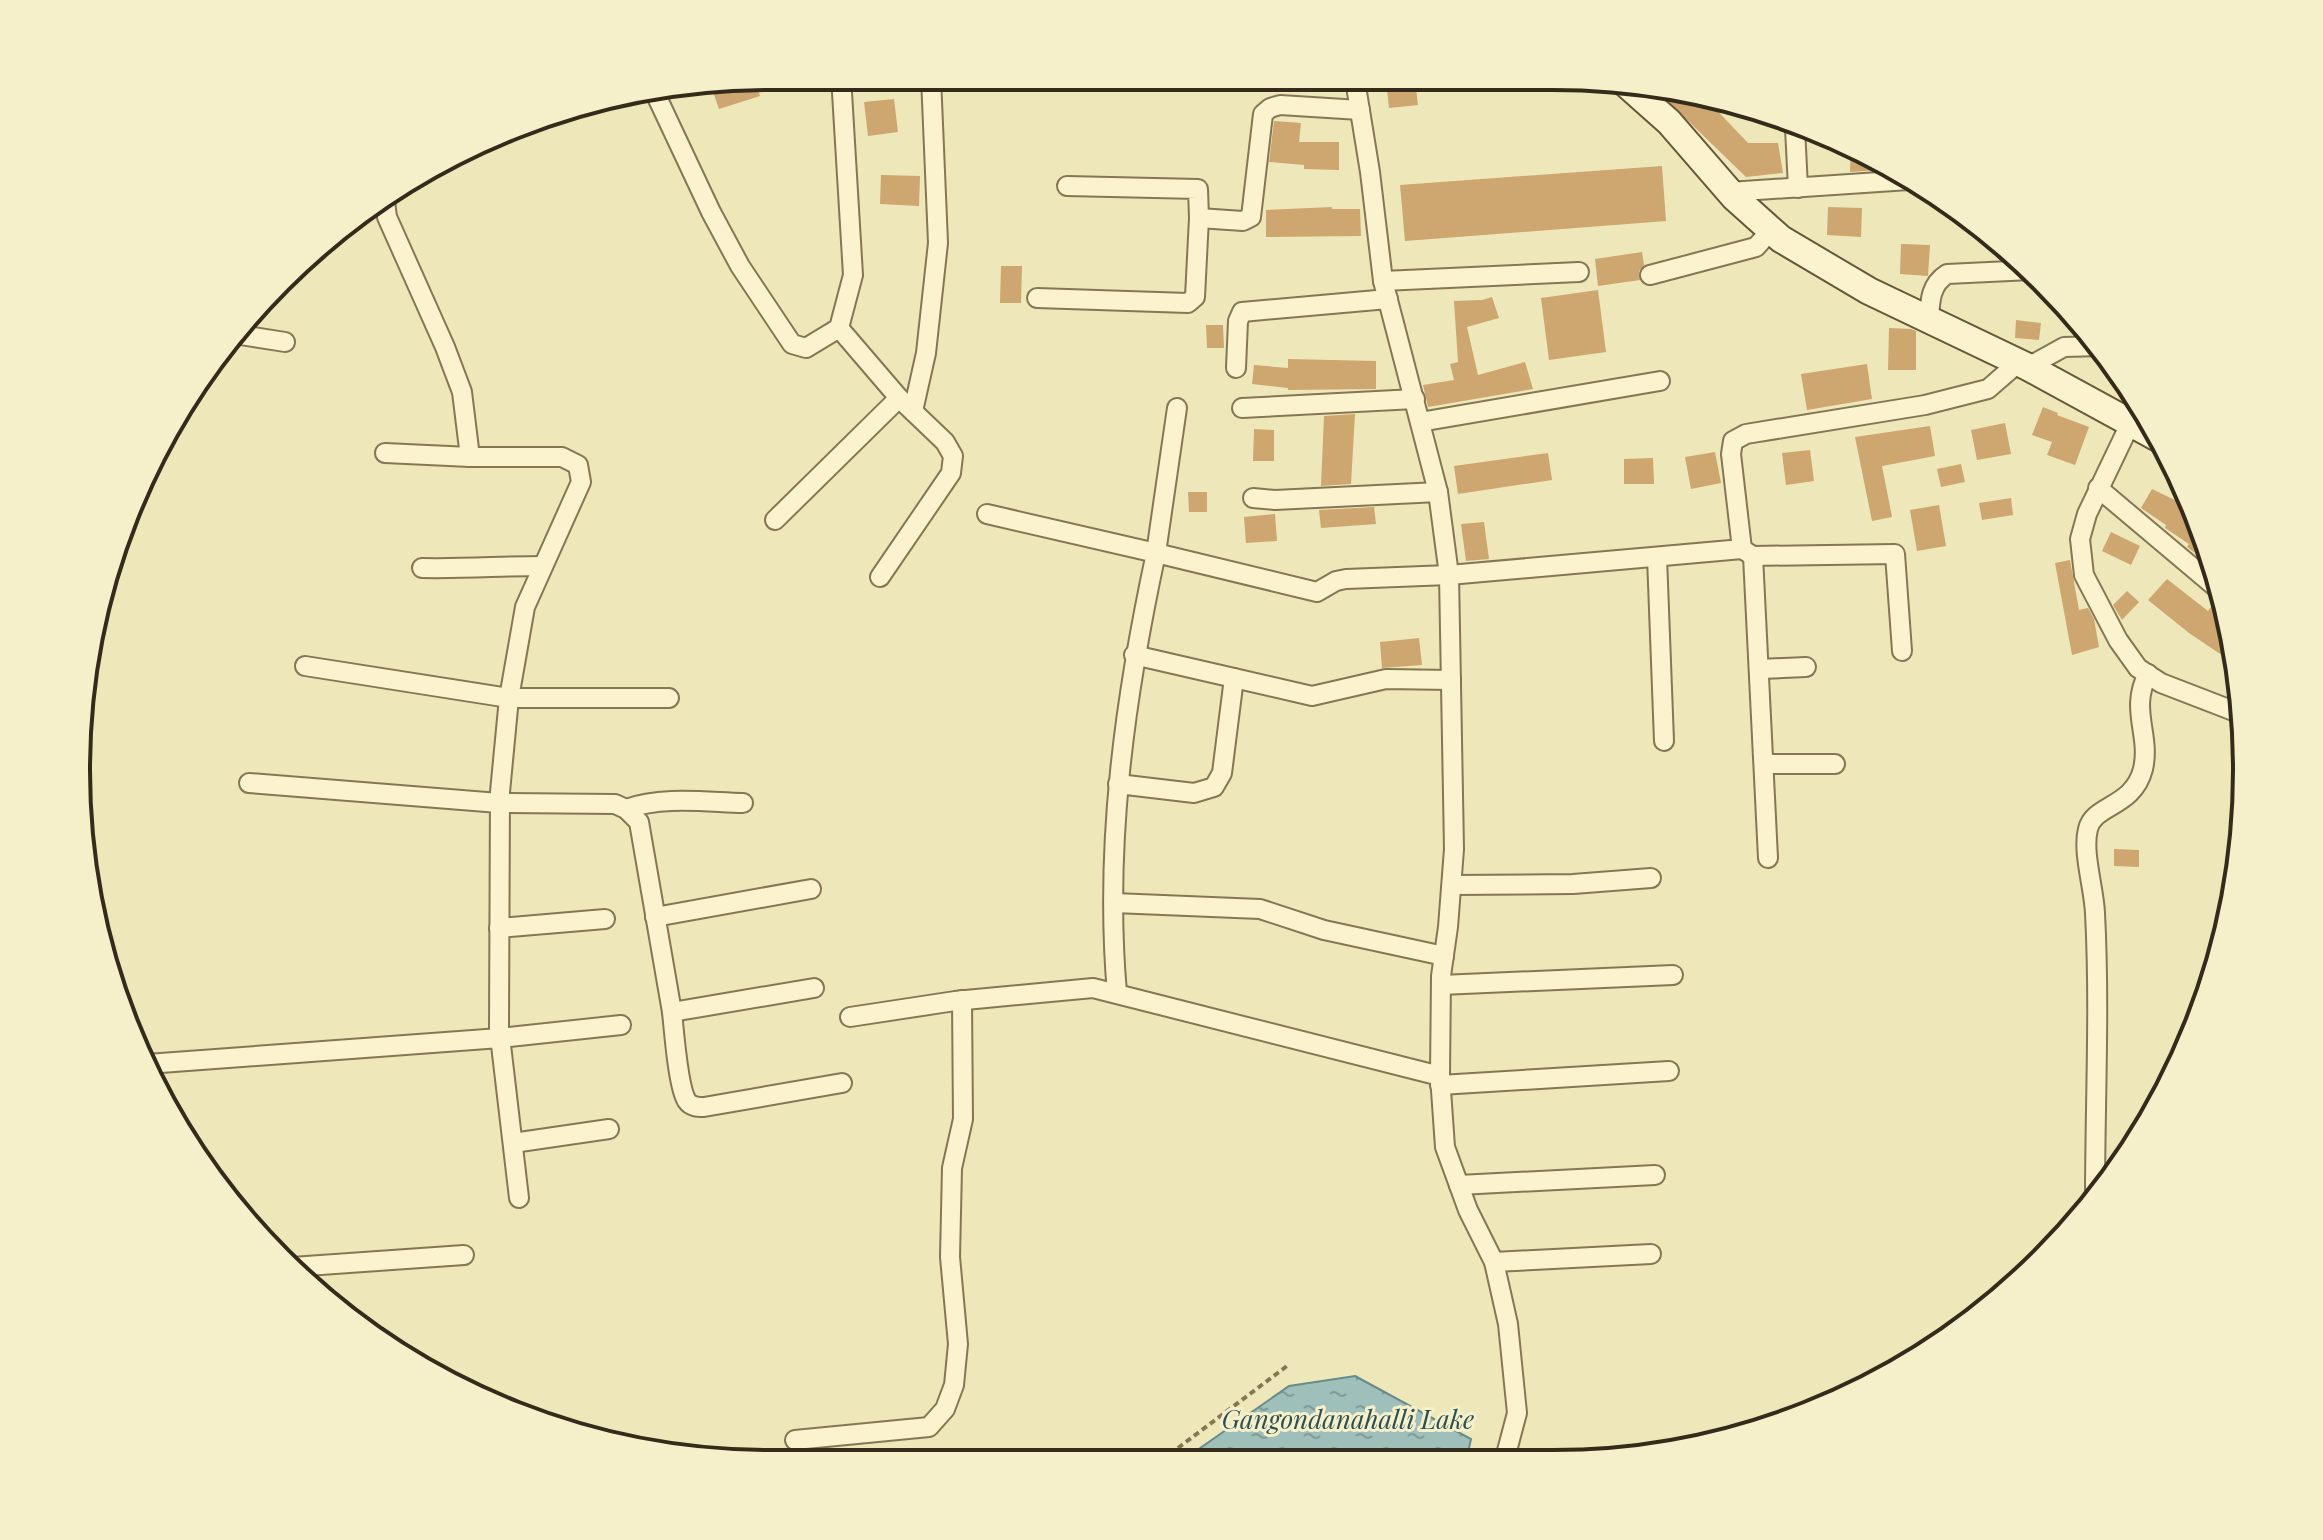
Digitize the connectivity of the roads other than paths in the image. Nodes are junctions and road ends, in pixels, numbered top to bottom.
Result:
1 (842, 90) edge
2 (932, 90) edge
3 (1357, 90) edge
4 (1639, 96) edge
5 (658, 100) edge
6 (1360, 110) junction
7 (1795, 135) edge
8 (1893, 181) edge
9 (1067, 186) dead end
10 (1798, 188) junction
11 (1729, 192) junction
12 (386, 209) edge
13 (1199, 218) junction
14 (1771, 230) junction
15 (2014, 271) edge
16 (1579, 272) dead end
17 (1650, 275) dead end
18 (1385, 290) junction
19 (1037, 298) dead end
20 (1929, 320) junction
21 (839, 328) junction
22 (247, 336) edge
23 (285, 342) dead end
24 (2084, 346) edge
25 (2024, 365) junction
26 (1236, 368) dead end
27 (1660, 381) dead end
28 (1415, 399) junction
29 (906, 405) junction
30 (1177, 408) dead end
31 (1242, 408) dead end
32 (1420, 422) junction
33 (2131, 422) junction
34 (2140, 428) edge
35 (385, 453) dead end
36 (470, 457) junction
37 (2098, 488) junction
38 (1438, 492) junction
39 (1253, 498) dead end
40 (987, 514) dead end
41 (775, 520) dead end
42 (1156, 553) junction
43 (1748, 553) junction
44 (1657, 557) junction
45 (543, 566) junction
46 (422, 568) dead end
47 (1449, 575) junction
48 (880, 577) dead end
49 (2205, 578) edge
50 (1902, 651) dead end
51 (1134, 655) junction
52 (305, 666) dead end
53 (1806, 667) dead end
54 (1760, 669) junction
55 (2148, 674) junction
56 (1234, 678) junction
57 (1451, 680) junction
58 (509, 698) junction
59 (669, 698) dead end
60 (2230, 710) edge
61 (1664, 741) dead end
62 (1765, 764) junction
63 (1835, 764) dead end
64 (249, 783) dead end
65 (1118, 784) junction
66 (499, 803) junction
67 (743, 803) dead end
68 (626, 809) junction
69 (1768, 858) dead end
70 (1651, 878) dead end
71 (1452, 885) junction
72 (811, 889) dead end
73 (1114, 903) junction
74 (655, 917) junction
75 (605, 919) dead end
76 (499, 928) junction
77 (1444, 956) junction
78 (1673, 975) dead end
79 (1441, 985) junction
80 (814, 988) dead end
81 (1117, 993) junction
82 (962, 1000) junction
83 (672, 1012) junction
84 (850, 1017) dead end
85 (621, 1025) dead end
86 (500, 1038) junction
87 (157, 1063) edge
88 (1669, 1071) dead end
89 (1440, 1081) junction
90 (842, 1083) dead end
91 (609, 1129) dead end
92 (513, 1143) junction
93 (1655, 1175) dead end
94 (2095, 1180) edge
95 (1459, 1185) junction
96 (519, 1198) dead end
97 (1651, 1254) dead end
98 (464, 1255) dead end
99 (1494, 1262) junction
100 (306, 1266) edge
101 (795, 1440) dead end
102 (1507, 1450) edge

1 - 21 street
2 - 29 street
3 - 6 street
4 - 11 street
5 - 21 street
6 - 13 street
6 - 18 street
7 - 10 street
8 - 10 street
9 - 13 street
10 - 11 street
11 - 14 street
12 - 36 street
13 - 19 street
14 - 17 street
14 - 20 street
15 - 20 street
16 - 18 street
18 - 26 street
18 - 28 street
20 - 25 street
21 - 29 street
22 - 23 street
24 - 25 street
25 - 33 street
25 - 43 street
27 - 32 street
28 - 31 street
28 - 32 street
29 - 41 street
29 - 48 street
30 - 42 street
32 - 38 street
33 - 34 street
33 - 37 street
35 - 36 street
36 - 45 street
37 - 49 street
37 - 55 street
38 - 39 street
38 - 47 street
40 - 42 street
42 - 47 street
42 - 51 street
43 - 44 street
43 - 50 street
43 - 54 street
44 - 47 street
44 - 61 street
45 - 46 street
45 - 58 street
47 - 57 street
51 - 56 street
51 - 65 street
52 - 58 street
53 - 54 street
54 - 62 street
55 - 60 street
55 - 94 street
56 - 57 street
56 - 65 street
57 - 71 street
58 - 59 street
58 - 66 street
62 - 63 street
62 - 69 street
64 - 66 street
65 - 73 street
66 - 68 street
66 - 76 street
67 - 68 street
68 - 74 street
70 - 71 street
71 - 77 street
72 - 74 street
73 - 77 street
73 - 81 street
74 - 83 street
75 - 76 street
76 - 86 street
77 - 79 street
78 - 79 street
79 - 89 street
80 - 83 street
81 - 82 street
81 - 89 street
82 - 84 street
82 - 101 street
83 - 90 street
85 - 86 street
86 - 87 street
86 - 92 street
88 - 89 street
89 - 95 street
91 - 92 street
92 - 96 street
93 - 95 street
95 - 99 street
97 - 99 street
98 - 100 street
99 - 102 street

